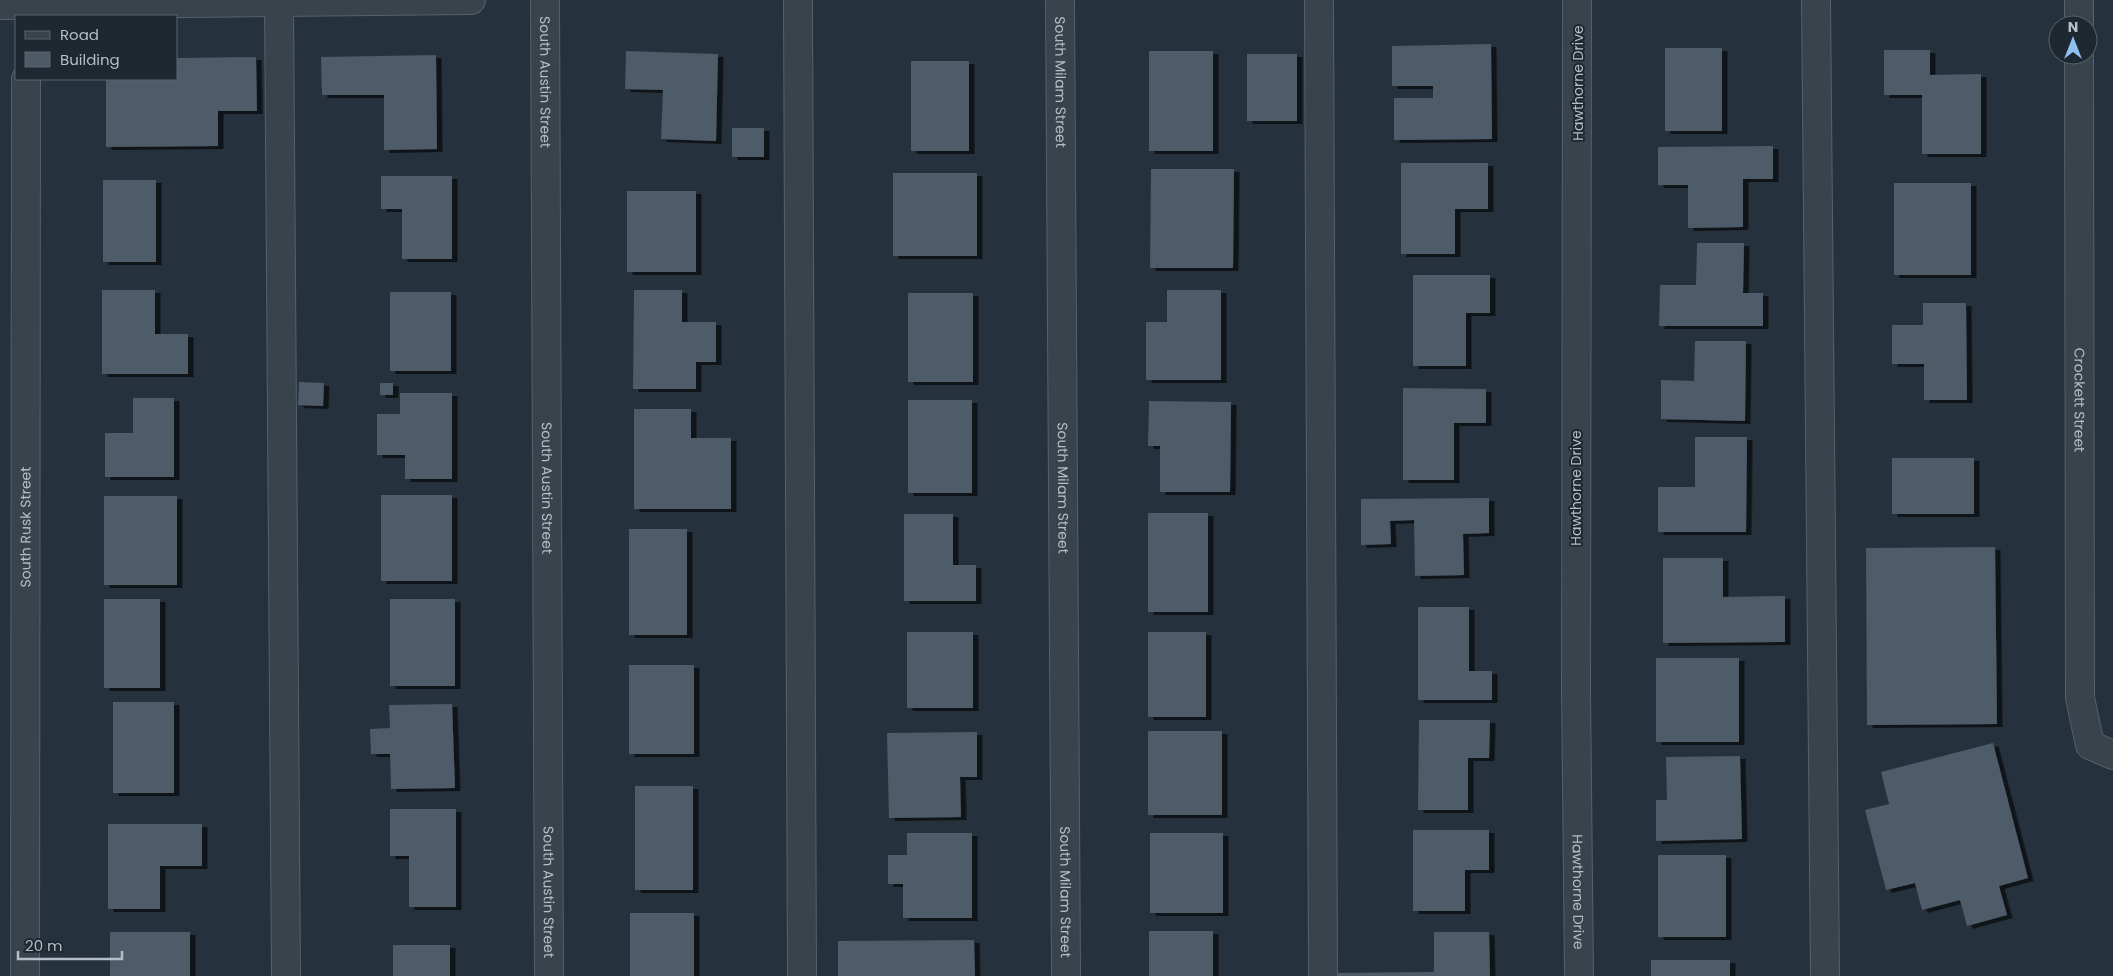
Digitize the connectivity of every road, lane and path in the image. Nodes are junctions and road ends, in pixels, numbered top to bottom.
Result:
1 (470, 0) edge
2 (545, 0) edge
3 (798, 0) edge
4 (1060, 0) edge
5 (1319, 0) edge
6 (1577, 0) edge
7 (1816, 0) edge
8 (2079, 0) edge
9 (279, 2) edge
10 (19, 7) edge
11 (2079, 15) edge
12 (2079, 65) edge
13 (26, 80) edge
14 (2101, 750) edge
15 (25, 976) edge
16 (286, 976) edge
17 (549, 976) edge
18 (802, 976) edge
19 (1066, 976) edge
20 (1323, 976) edge
21 (1579, 976) edge
22 (1825, 976) edge

1 - 9 street
2 - 17 street, South Austin Street
3 - 18 street
4 - 19 street, South Milam Street
5 - 20 street
6 - 21 street, Hawthorne Drive
7 - 22 street
8 - 11 street
9 - 10 street
9 - 16 street
12 - 14 street, Crockett Street
13 - 15 street, South Rusk Street

